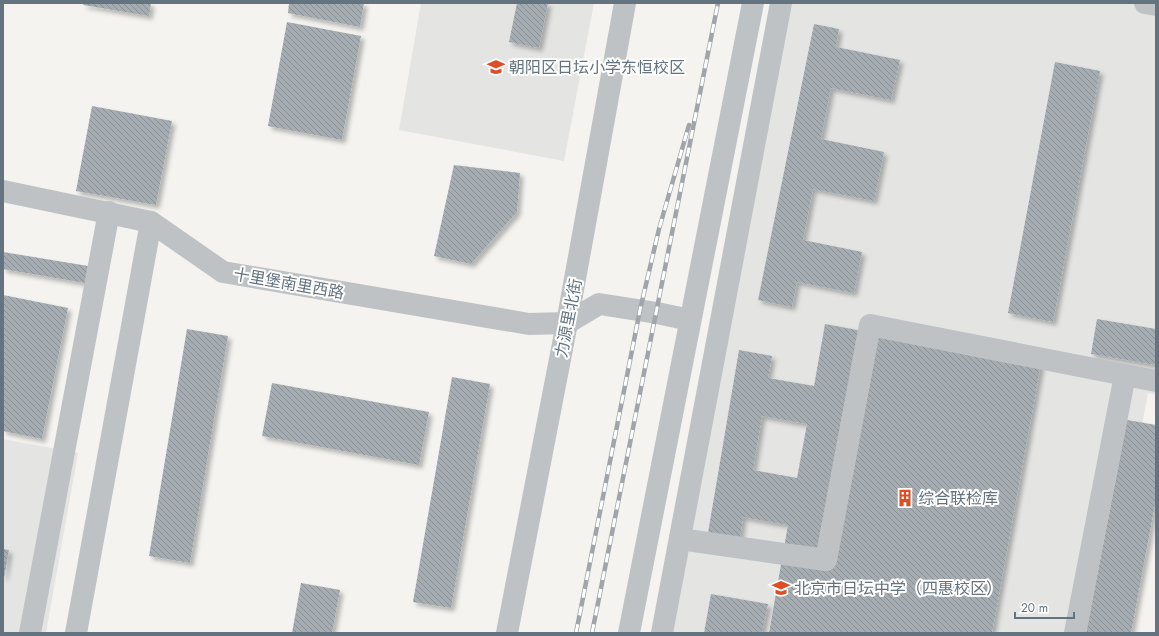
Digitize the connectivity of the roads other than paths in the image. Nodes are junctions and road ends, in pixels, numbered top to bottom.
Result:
1 (625, 3) edge
2 (753, 3) edge
3 (781, 3) edge
4 (1145, 3) edge
5 (1156, 5) edge
6 (3, 191) edge
7 (109, 212) junction
8 (151, 222) junction
9 (690, 320) junction
10 (567, 324) junction
11 (1125, 375) junction
12 (1156, 381) edge
13 (680, 540) junction
14 (30, 633) edge
15 (76, 633) edge
16 (507, 633) edge
17 (629, 633) edge
18 (662, 633) edge
19 (1075, 633) edge

1 - 10 street, 力源里北街
2 - 9 street
3 - 13 street
4 - 5 street
6 - 7 street, 十里堡南里西路
7 - 8 street, 十里堡南里西路
7 - 14 street
8 - 10 street, 十里堡南里西路
8 - 15 street
9 - 10 street
9 - 17 street
10 - 16 street, 力源里北街
11 - 12 street
11 - 13 street
11 - 19 street
13 - 18 street

